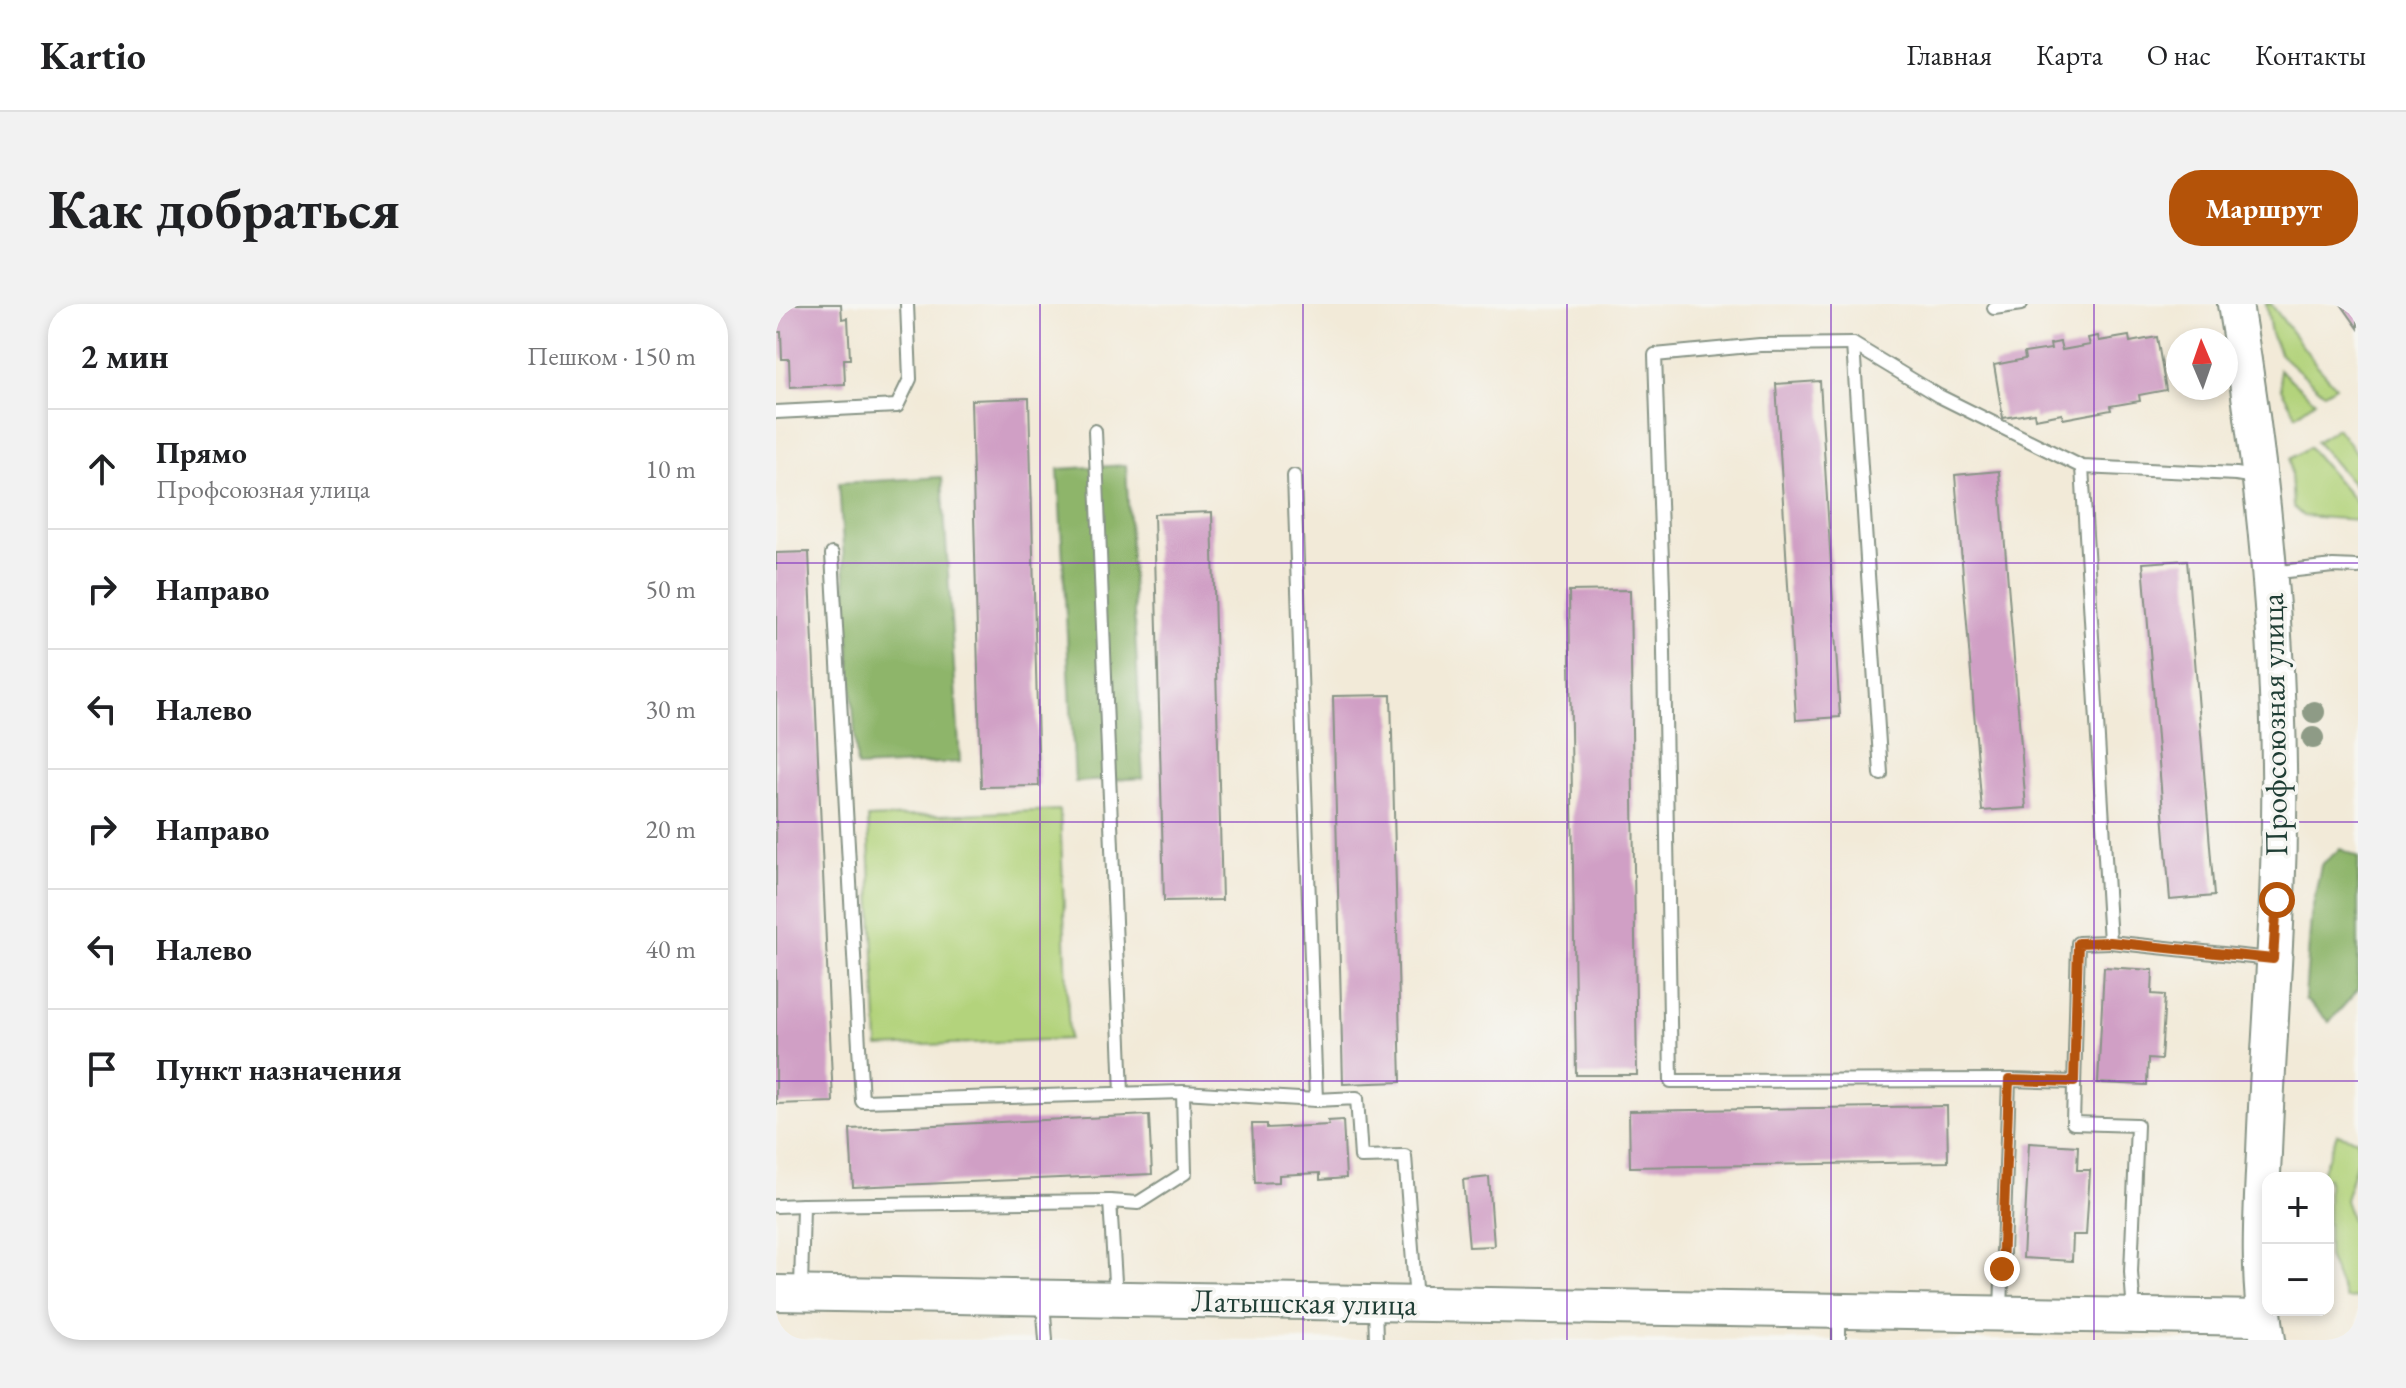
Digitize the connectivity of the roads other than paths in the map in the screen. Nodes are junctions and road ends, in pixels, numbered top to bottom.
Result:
1 (907, 304) edge
2 (2021, 304) edge
3 (2235, 304) edge
4 (1994, 308) dead end
5 (1853, 344) junction
6 (776, 412) edge
7 (1095, 431) dead end
8 (2082, 467) junction
9 (1294, 476) dead end
10 (2262, 479) junction
11 (832, 554) dead end
12 (2358, 567) edge
13 (2270, 573) junction
14 (1881, 774) dead end
15 (2110, 942) junction
16 (2273, 959) junction
17 (2009, 1080) junction
18 (2074, 1082) junction
19 (1183, 1092) junction
20 (1122, 1093) junction
21 (1316, 1100) junction
22 (1110, 1201) junction
23 (803, 1205) junction
24 (776, 1206) edge
25 (788, 1293) edge
26 (1043, 1298) junction
27 (1116, 1299) junction
28 (1375, 1303) junction
29 (1416, 1304) junction
30 (2001, 1313) junction
31 (2134, 1316) junction
32 (1839, 1326) edge
33 (2266, 1329) edge
34 (1046, 1340) edge
35 (1376, 1340) edge

1 - 6 lane
2 - 4 lane
3 - 10 street, Профсоюзная улица
5 - 8 lane
5 - 14 lane
5 - 17 lane
7 - 20 lane
8 - 10 lane
8 - 15 lane
9 - 21 lane
10 - 13 street, Профсоюзная улица
11 - 20 lane
12 - 13 lane
13 - 16 street, Профсоюзная улица
15 - 16 lane
15 - 18 lane
16 - 33 street, Профсоюзная улица
17 - 18 lane
17 - 30 lane
18 - 31 lane
19 - 20 lane
19 - 21 lane
19 - 22 lane
21 - 29 lane
22 - 23 lane
22 - 27 lane
23 - 24 lane
23 - 25 lane
25 - 26 street, Латышская улица
26 - 27 street, Латышская улица
26 - 34 lane
27 - 28 street, Латышская улица
28 - 29 street, Латышская улица
28 - 35 lane
29 - 32 street, Латышская улица
30 - 31 street, Латышская улица
30 - 32 street, Латышская улица
31 - 33 street, Латышская улица

